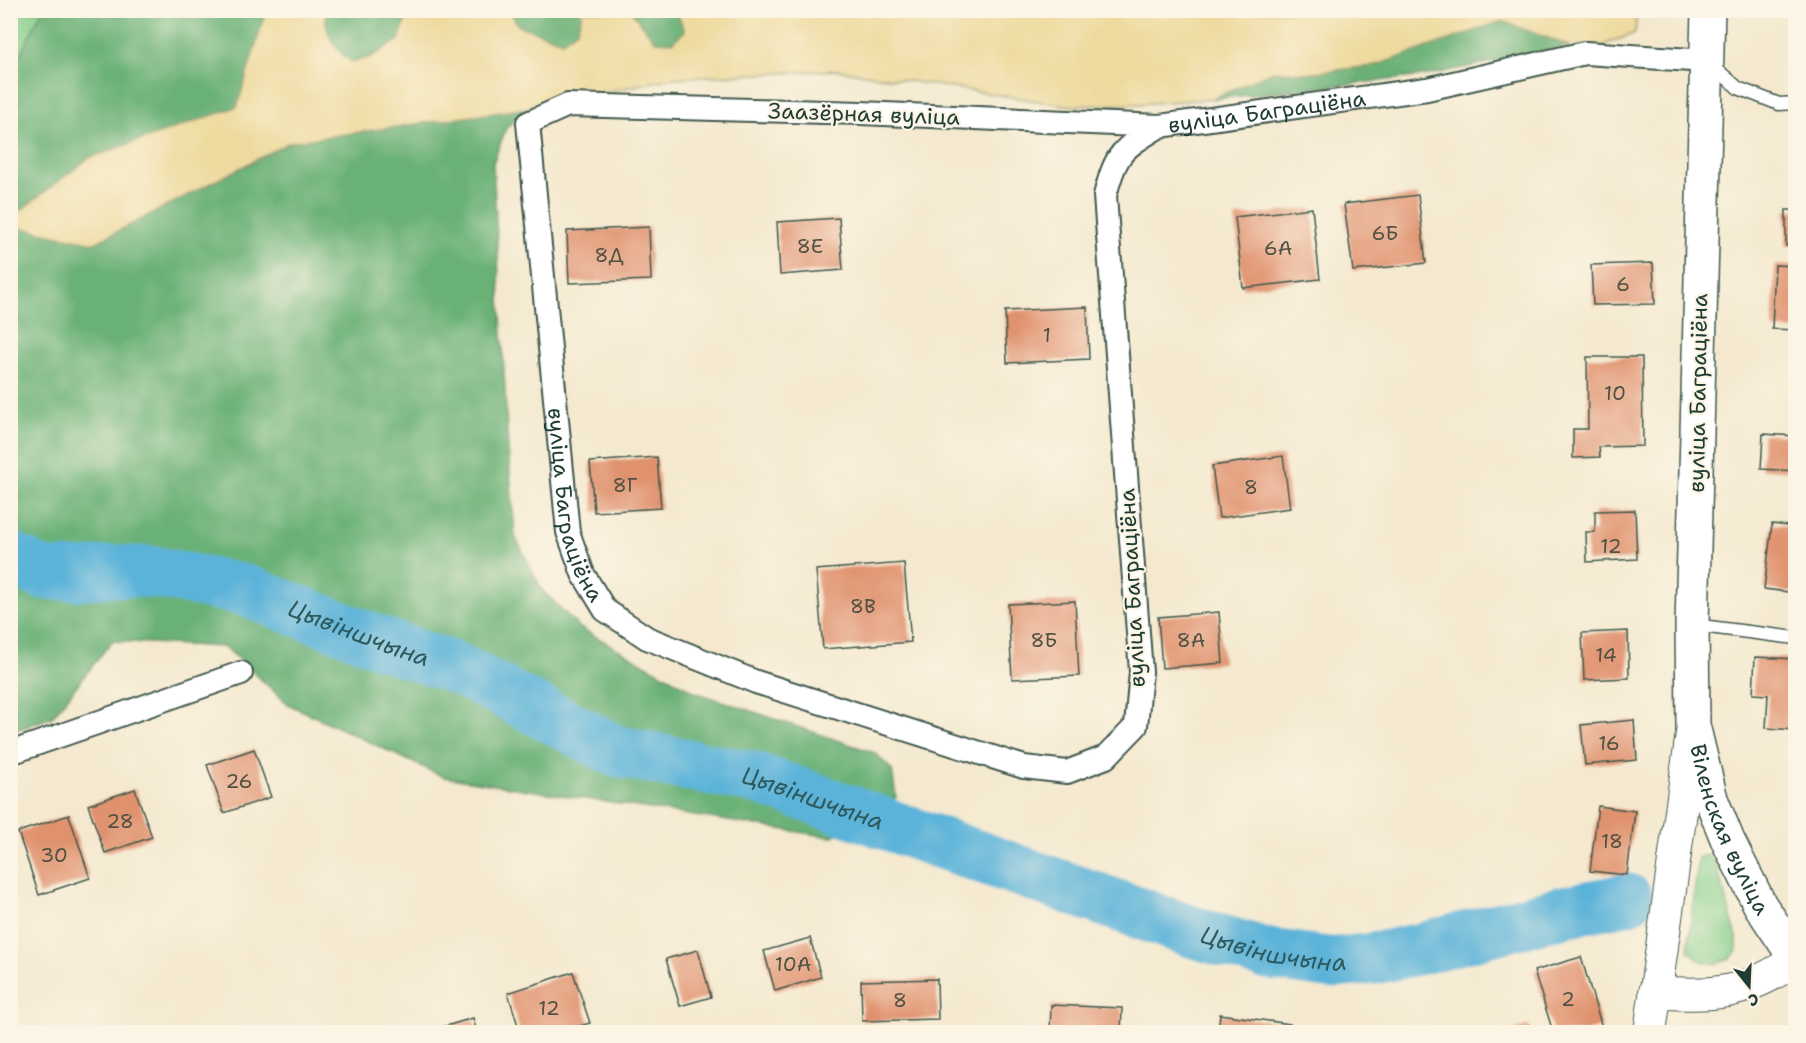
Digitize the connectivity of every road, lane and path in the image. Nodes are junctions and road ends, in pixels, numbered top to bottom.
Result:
1 (1708, 10) edge
2 (1707, 61) junction
3 (1796, 103) edge
4 (568, 105) joint
5 (1161, 126) junction
6 (1692, 625) junction
7 (1796, 638) edge
8 (241, 673) dead end
9 (1693, 725) junction
10 (10, 753) edge
11 (1796, 959) edge
12 (1655, 992) junction
13 (1650, 1032) edge

1 - 2 highway, вуліца Баграціёна
2 - 3 lane
2 - 5 street, вуліца Баграціёна
2 - 6 highway, вуліца Баграціёна
4 - 5 street, Заазёрная вуліца
4 - 5 street, вуліца Баграціёна
6 - 7 lane
6 - 9 highway, вуліца Баграціёна
8 - 10 street
9 - 11 highway, Віленская вуліца
9 - 12 main road
11 - 12 main road
12 - 13 main road

